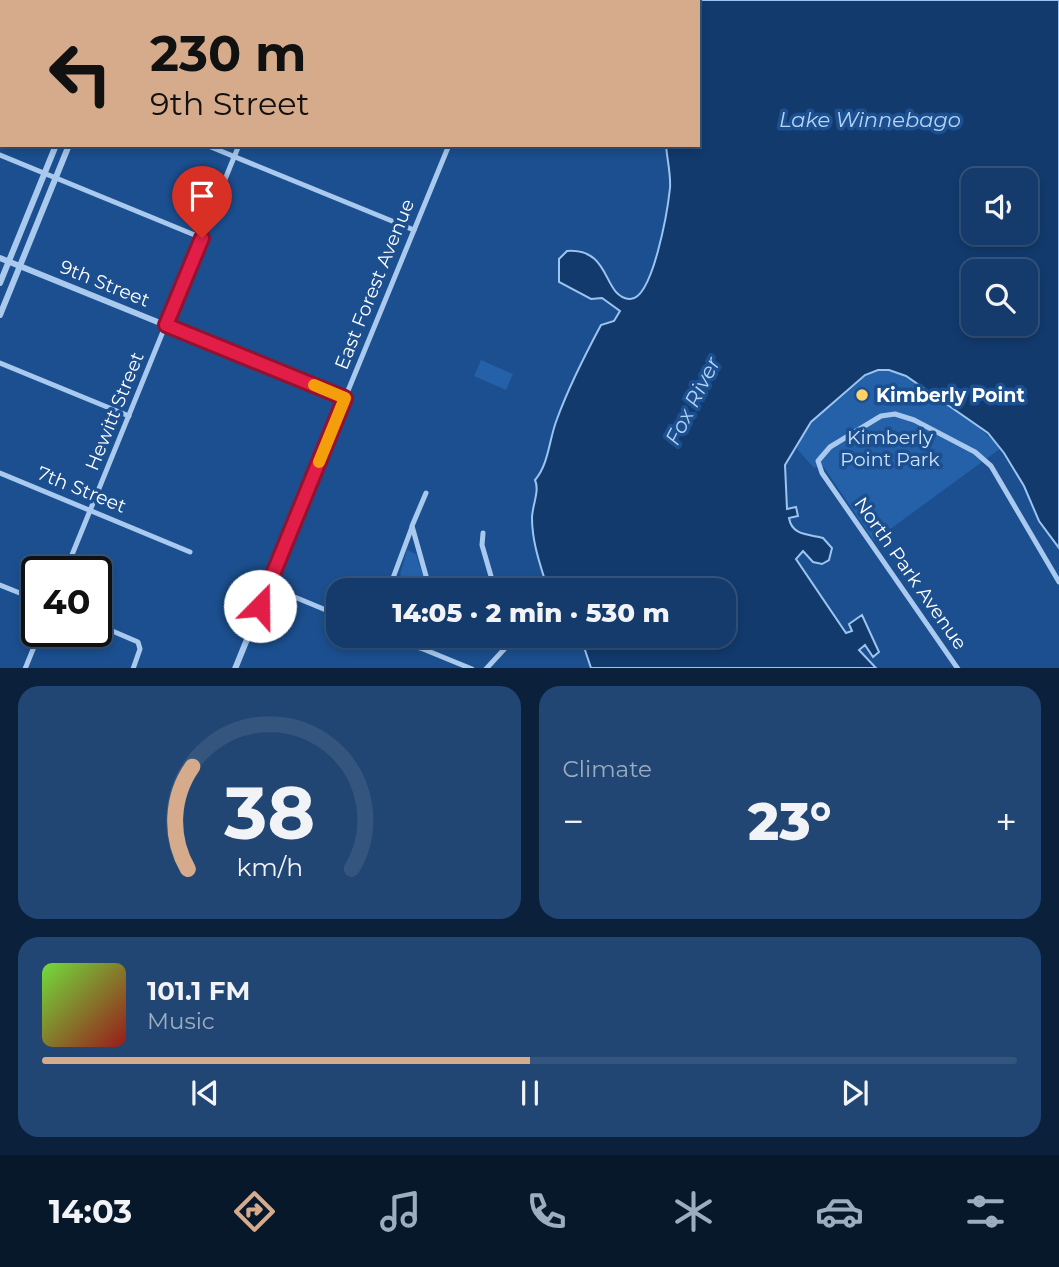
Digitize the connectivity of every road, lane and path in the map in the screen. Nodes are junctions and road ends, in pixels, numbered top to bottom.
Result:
1 (55, 147) edge
2 (68, 147) edge
3 (211, 147) edge
4 (238, 147) edge
5 (447, 147) edge
6 (0, 155) edge
7 (234, 157) junction
8 (45, 173) junction
9 (56, 178) junction
10 (414, 230) junction
11 (202, 238) junction
12 (0, 258) edge
13 (9, 261) junction
14 (20, 266) junction
15 (0, 283) edge
16 (0, 315) edge
17 (166, 325) junction
18 (0, 363) edge
19 (345, 398) junction
20 (130, 416) junction
21 (0, 473) edge
22 (426, 493) dead end
23 (91, 509) junction
24 (412, 526) junction
25 (483, 533) dead end
26 (190, 552) dead end
27 (72, 556) edge
28 (393, 578) edge
29 (427, 578) edge
30 (492, 578) edge
31 (1059, 582) edge
32 (0, 585) edge
33 (268, 586) junction
34 (21, 594) edge
35 (326, 610) edge
36 (112, 631) edge
37 (34, 647) edge
38 (420, 648) edge
39 (505, 648) edge
40 (25, 668) edge
41 (133, 668) edge
42 (235, 668) edge
43 (472, 668) edge
44 (486, 668) edge
45 (958, 668) edge

1 - 8 street
2 - 9 street
3 - 7 street
4 - 7 street, Hewitt Street
5 - 10 street, East Forest Avenue
6 - 8 street
7 - 10 street
7 - 11 street, Hewitt Street
8 - 9 street
8 - 13 street
9 - 11 street
9 - 14 street
10 - 19 street, East Forest Avenue
11 - 17 street, Hewitt Street
12 - 13 street, 9th Street
13 - 14 street, 9th Street
13 - 15 street
14 - 16 street
14 - 17 street, 9th Street
17 - 19 street, 9th Street
17 - 20 street, Hewitt Street
18 - 20 street
19 - 33 street, East Forest Avenue
20 - 23 street, Hewitt Street
21 - 23 street, 7th Street
22 - 24 street
23 - 26 street, 7th Street
23 - 27 street, Hewitt Street
24 - 28 street
24 - 29 street
25 - 30 street
31 - 45 street, North Park Avenue
32 - 34 street
33 - 35 street
33 - 42 street, East Forest Avenue
36 - 41 street
37 - 40 street
38 - 43 street
39 - 44 street

